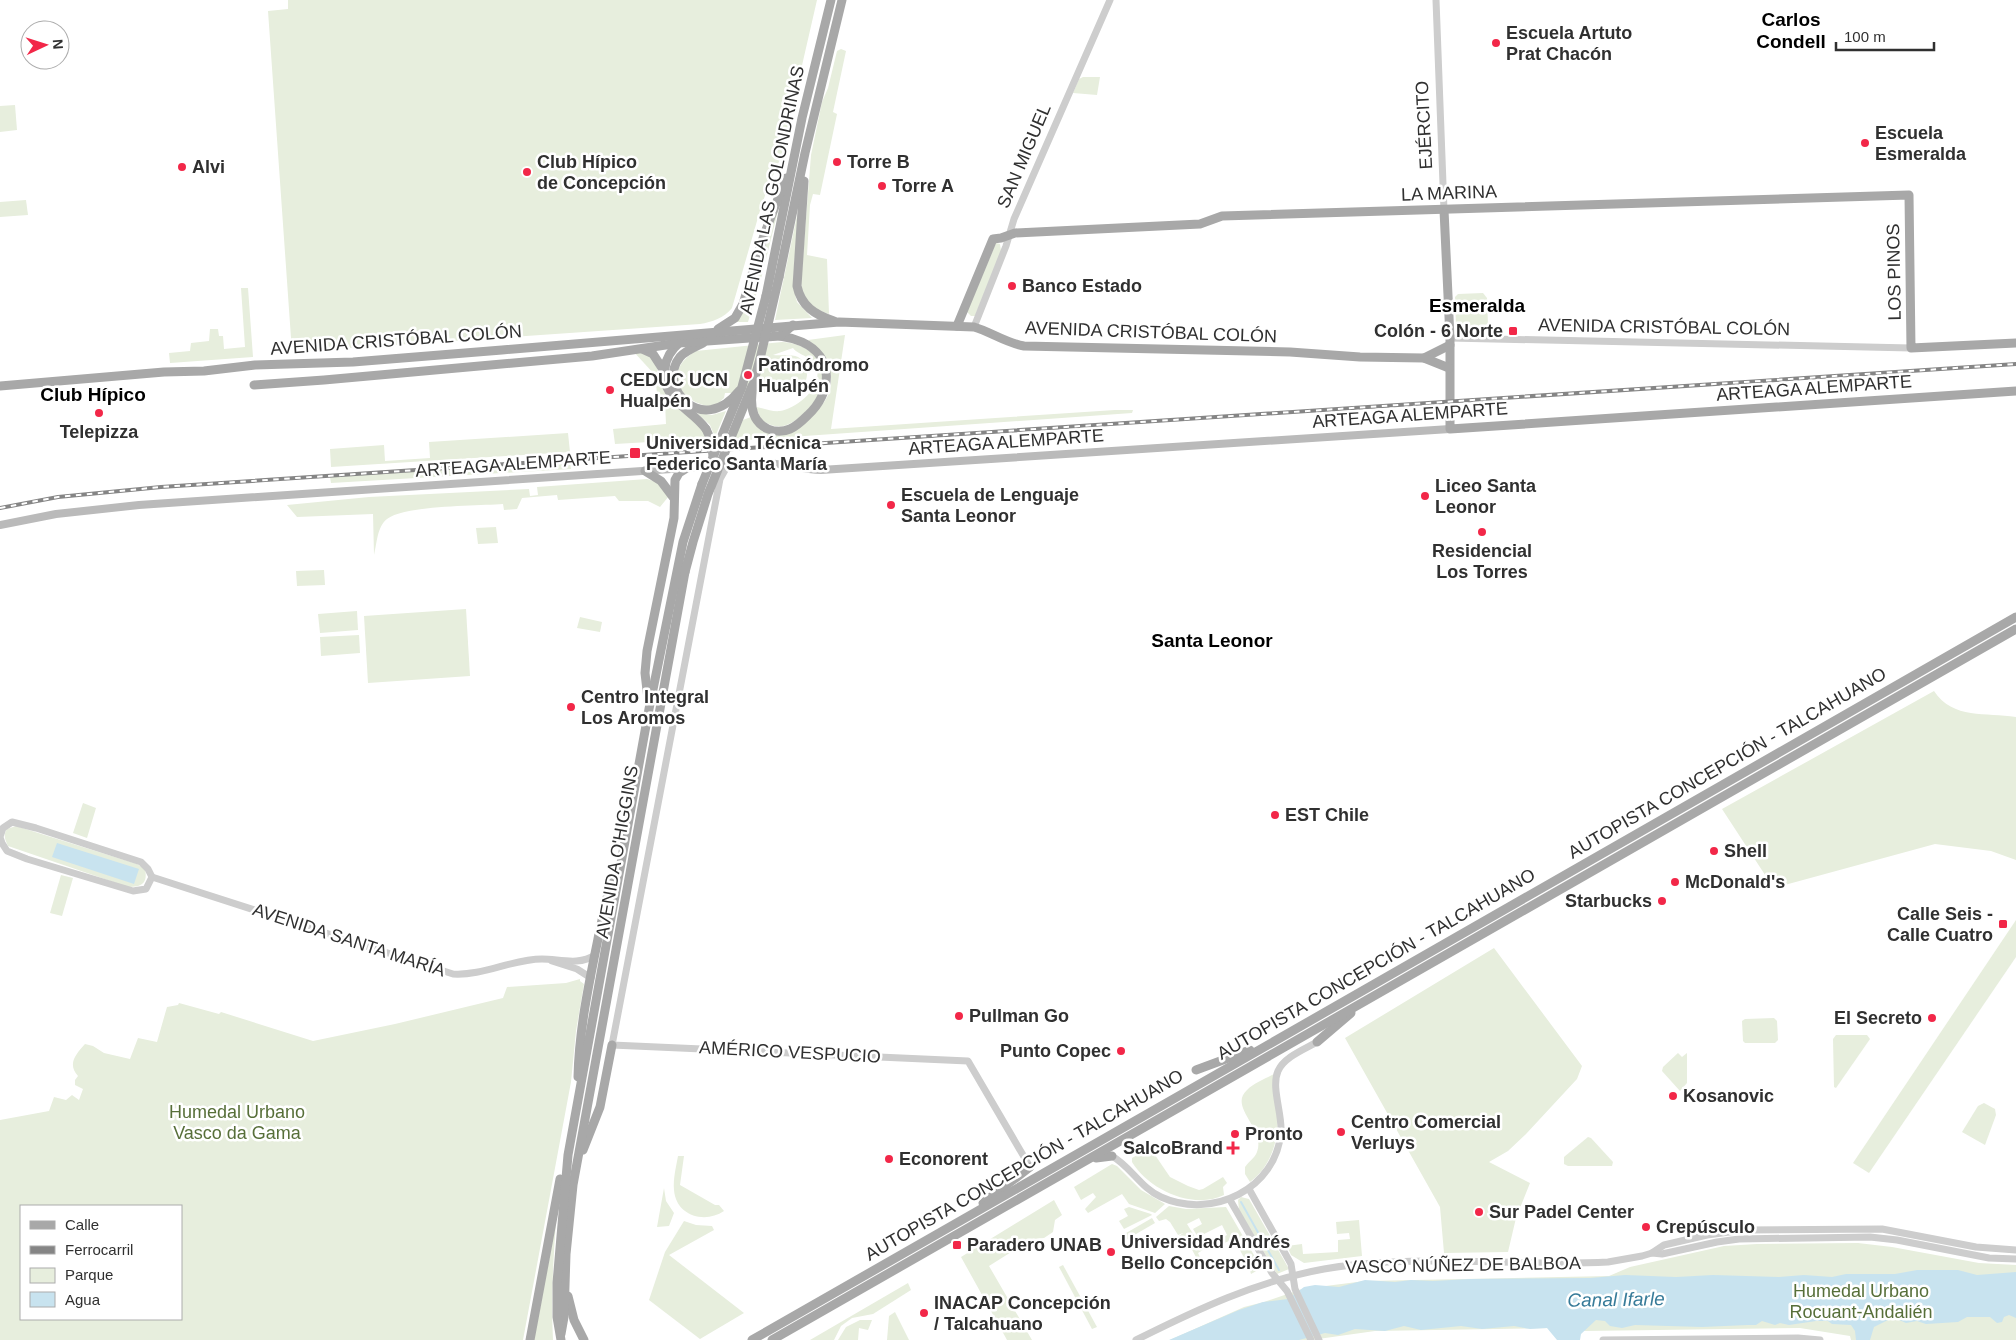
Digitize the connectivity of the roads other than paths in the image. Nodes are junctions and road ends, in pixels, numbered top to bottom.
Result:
1 (831, 0) edge
2 (842, 0) edge
3 (1110, 0) edge
4 (1436, 0) edge
5 (805, 153) junction
6 (792, 164) junction
7 (1909, 195) joint
8 (1444, 210) junction
9 (1008, 235) junction
10 (775, 277) junction
11 (839, 322) junction
12 (794, 325) junction
13 (957, 326) junction
14 (974, 326) junction
15 (714, 331) junction
16 (697, 333) junction
17 (780, 336) junction
18 (710, 341) junction
19 (1450, 341) junction
20 (2016, 342) edge
21 (679, 343) junction
22 (1911, 348) junction
23 (642, 349) junction
24 (1424, 358) junction
25 (1450, 368) junction
26 (664, 371) junction
27 (256, 384) dead end
28 (0, 386) edge
29 (747, 386) junction
30 (2016, 391) edge
31 (1450, 429) junction
32 (712, 458) junction
33 (728, 465) junction
34 (687, 468) junction
35 (645, 471) junction
36 (674, 499) junction
37 (0, 525) edge
38 (681, 573) junction
39 (2016, 617) edge
40 (2016, 629) edge
41 (649, 709) junction
42 (1, 833) edge
43 (624, 850) junction
44 (152, 877) junction
45 (595, 955) junction
46 (549, 960) junction
47 (591, 978) junction
48 (1367, 1000) junction
49 (1278, 1039) junction
50 (1317, 1042) joint
51 (612, 1045) junction
52 (1196, 1070) dead end
53 (578, 1097) junction
54 (568, 1155) junction
55 (1112, 1156) joint
56 (1090, 1158) junction
57 (577, 1166) junction
58 (1030, 1167) joint
59 (1249, 1189) junction
60 (1230, 1200) junction
61 (966, 1217) junction
62 (2016, 1250) edge
63 (1652, 1253) junction
64 (2016, 1259) edge
65 (1293, 1276) junction
66 (565, 1280) junction
67 (1278, 1280) junction
68 (561, 1337) edge
69 (530, 1340) edge
70 (584, 1340) edge
71 (752, 1340) edge
72 (772, 1340) edge
73 (1136, 1340) edge
74 (1316, 1340) edge
75 (1603, 1340) edge
76 (1820, 1340) edge

1 - 6 main road, AVENIDA LAS GOLONDRINAS
2 - 5 main road, AVENIDA LAS GOLONDRINAS
3 - 9 street, SAN MIGUEL
4 - 8 street, EJÉRCITO
5 - 10 main road, AVENIDA LAS GOLONDRINAS
5 - 11 main road
6 - 10 main road, AVENIDA LAS GOLONDRINAS
6 - 15 main road
7 - 8 main road, LA MARINA
7 - 22 main road, LOS PINOS
8 - 9 main road, LA MARINA
8 - 19 main road, EJÉRCITO
9 - 13 main road, LA MARINA
9 - 14 street, SAN MIGUEL
10 - 29 main road, AVENIDA LAS GOLONDRINAS, bridge
11 - 12 main road, AVENIDA CRISTÓBAL COLÓN
11 - 13 main road, AVENIDA CRISTÓBAL COLÓN
12 - 15 main road, AVENIDA CRISTÓBAL COLÓN
12 - 17 main road
13 - 14 main road, AVENIDA CRISTÓBAL COLÓN
14 - 24 main road, AVENIDA CRISTÓBAL COLÓN
15 - 16 main road, AVENIDA CRISTÓBAL COLÓN
16 - 21 main road
16 - 28 main road, AVENIDA CRISTÓBAL COLÓN
17 - 18 main road, AVENIDA CRISTÓBAL COLÓN
17 - 29 main road
18 - 21 main road, AVENIDA CRISTÓBAL COLÓN
18 - 29 main road
19 - 22 street, AVENIDA CRISTÓBAL COLÓN
19 - 24 main road
19 - 25 main road, EJÉRCITO
20 - 22 main road
21 - 23 main road, AVENIDA CRISTÓBAL COLÓN
21 - 26 main road
23 - 26 main road
23 - 27 main road, AVENIDA CRISTÓBAL COLÓN
24 - 25 main road, AVENIDA CRISTÓBAL COLÓN
25 - 31 main road, EJÉRCITO
26 - 32 main road, bridge
29 - 32 main road, AVENIDA O'HIGGINS, bridge
29 - 38 main road, AVENIDA O'HIGGINS, bridge
30 - 31 main road, ARTEAGA ALEMPARTE
31 - 33 main road, ARTEAGA ALEMPARTE
32 - 38 main road, AVENIDA O'HIGGINS, bridge
33 - 34 main road, ARTEAGA ALEMPARTE
33 - 51 street, AVENIDA O'HIGGINS
34 - 35 main road, ARTEAGA ALEMPARTE
34 - 36 main road
35 - 36 main road
35 - 37 main road, ARTEAGA ALEMPARTE
36 - 41 main road
38 - 41 main road, AVENIDA O'HIGGINS
38 - 57 main road, AVENIDA O'HIGGINS
39 - 49 main road, AUTOPISTA CONCEPCIÓN - TALCAHUANO
40 - 48 main road, AUTOPISTA CONCEPCIÓN - TALCAHUANO
41 - 43 main road, AVENIDA O'HIGGINS
42 - 44 street
42 - 44 street
43 - 45 main road
43 - 53 main road, AVENIDA O'HIGGINS
44 - 46 street, AVENIDA SANTA MARÍA
45 - 46 street, AVENIDA SANTA MARÍA
45 - 47 main road
46 - 47 street
47 - 53 main road
48 - 50 main road
48 - 56 main road, AUTOPISTA CONCEPCIÓN - TALCAHUANO
49 - 52 main road
49 - 61 main road, AUTOPISTA CONCEPCIÓN - TALCAHUANO
50 - 59 street
51 - 57 main road
51 - 58 street, AMÉRICO VESPUCIO
53 - 54 main road, AVENIDA O'HIGGINS
54 - 68 main road, AVENIDA O'HIGGINS
54 - 69 main road
55 - 56 main road
55 - 60 street
56 - 72 main road, AUTOPISTA CONCEPCIÓN - TALCAHUANO
57 - 66 main road, AVENIDA O'HIGGINS
58 - 61 main road
59 - 60 street
59 - 65 street
60 - 67 street
61 - 71 main road, AUTOPISTA CONCEPCIÓN - TALCAHUANO
62 - 63 street, VASCO NÚÑEZ DE BALBOA
63 - 64 street, VASCO NÚÑEZ DE BALBOA
63 - 65 street, VASCO NÚÑEZ DE BALBOA
65 - 67 street, VASCO NÚÑEZ DE BALBOA
65 - 74 street
66 - 68 main road, AVENIDA O'HIGGINS
66 - 70 main road
67 - 73 street, VASCO NÚÑEZ DE BALBOA
67 - 74 street
75 - 76 street

